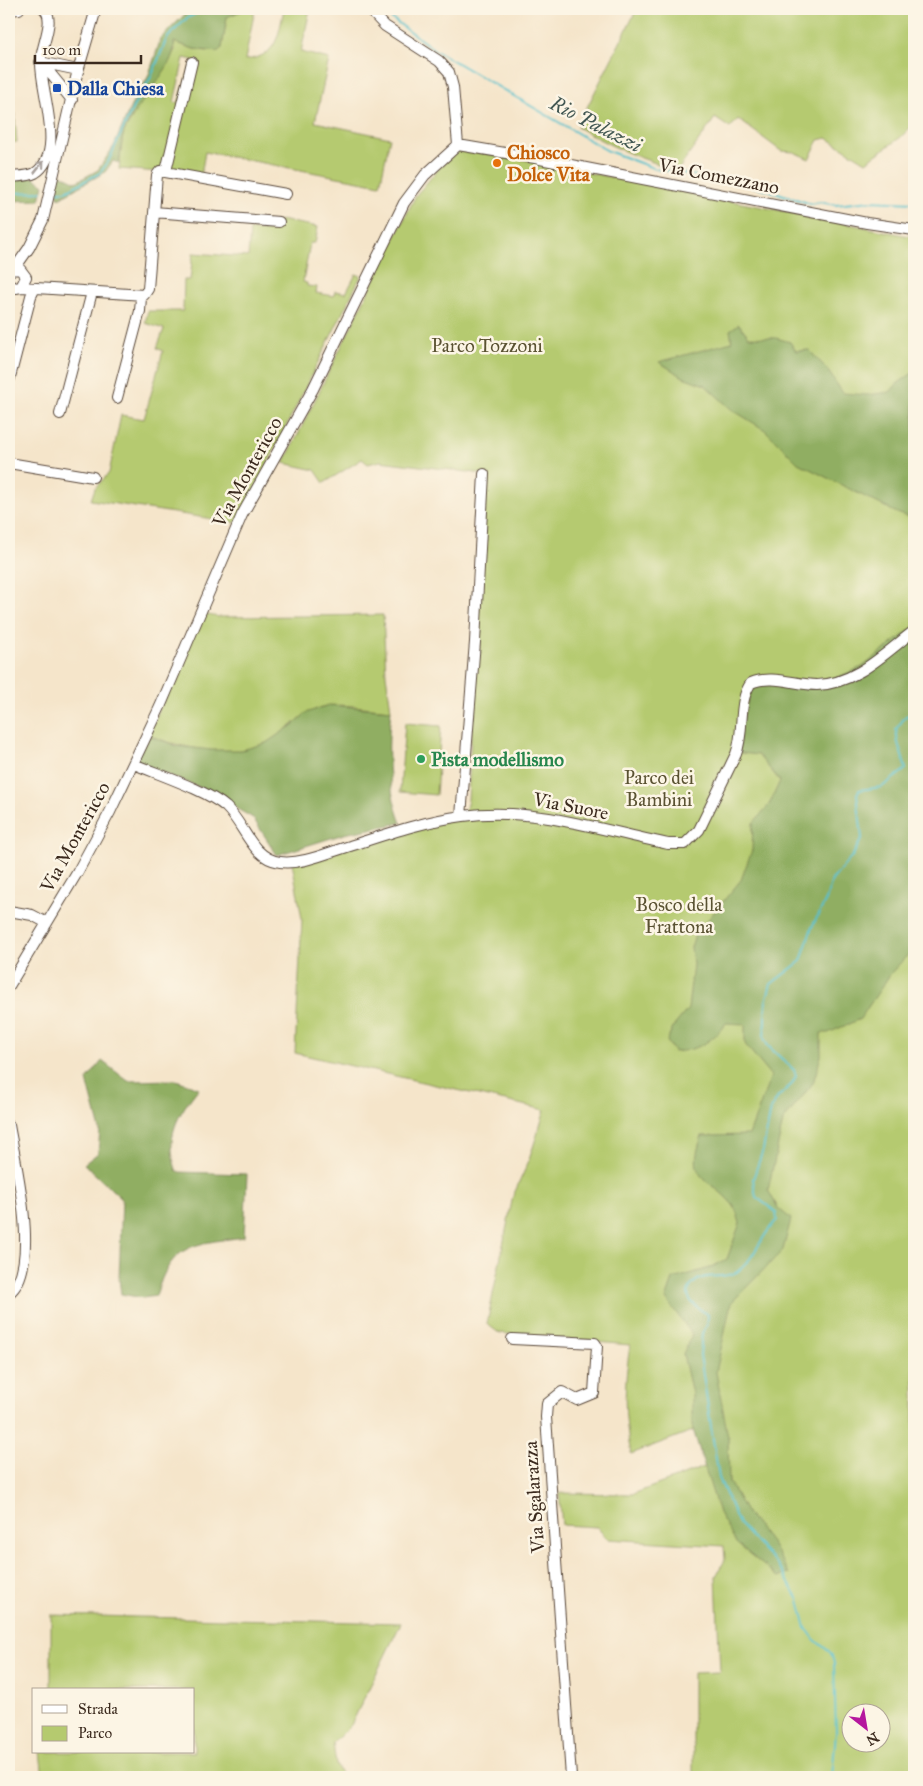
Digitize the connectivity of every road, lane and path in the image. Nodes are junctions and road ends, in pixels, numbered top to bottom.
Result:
1 (19, 9) edge
2 (44, 9) edge
3 (96, 9) edge
4 (369, 9) edge
5 (9, 10) edge
6 (40, 62) junction
7 (192, 62) dead end
8 (64, 67) junction
9 (77, 74) junction
10 (58, 82) junction
11 (72, 100) junction
12 (458, 145) junction
13 (162, 171) junction
14 (9, 177) edge
15 (286, 194) dead end
16 (154, 212) junction
17 (279, 222) dead end
18 (914, 230) edge
19 (16, 280) edge
20 (33, 292) junction
21 (92, 292) junction
22 (141, 297) junction
23 (9, 381) edge
24 (118, 398) dead end
25 (60, 414) dead end
26 (9, 464) edge
27 (484, 474) dead end
28 (93, 477) dead end
29 (914, 630) edge
30 (134, 764) junction
31 (461, 816) junction
32 (9, 912) edge
33 (47, 923) junction
34 (9, 986) edge
35 (9, 1125) edge
36 (9, 1293) edge
37 (512, 1339) dead end
38 (571, 1777) edge

1 - 5 street
2 - 6 street
3 - 9 street
4 - 12 street
6 - 8 street
6 - 10 street
14 -> 6 street
7 - 13 street
8 - 9 street
8 - 10 street
9 - 10 street
9 - 11 street
10 - 11 street
11 - 19 street
12 - 18 street, Via Comezzano
12 - 30 street, Via Montericco
13 - 15 street
13 - 16 street
16 - 17 street
16 - 22 street
19 - 20 street
20 - 21 street
20 - 23 street
21 - 22 street
21 - 25 street
22 - 24 street
26 - 28 street
27 - 31 street
29 - 31 street, Via Suore
30 - 31 street, Via Suore
30 - 33 street, Via Montericco
32 - 33 street
33 - 34 street, Via Montericco
35 - 36 street
37 - 38 street, Via Sgalarazza

